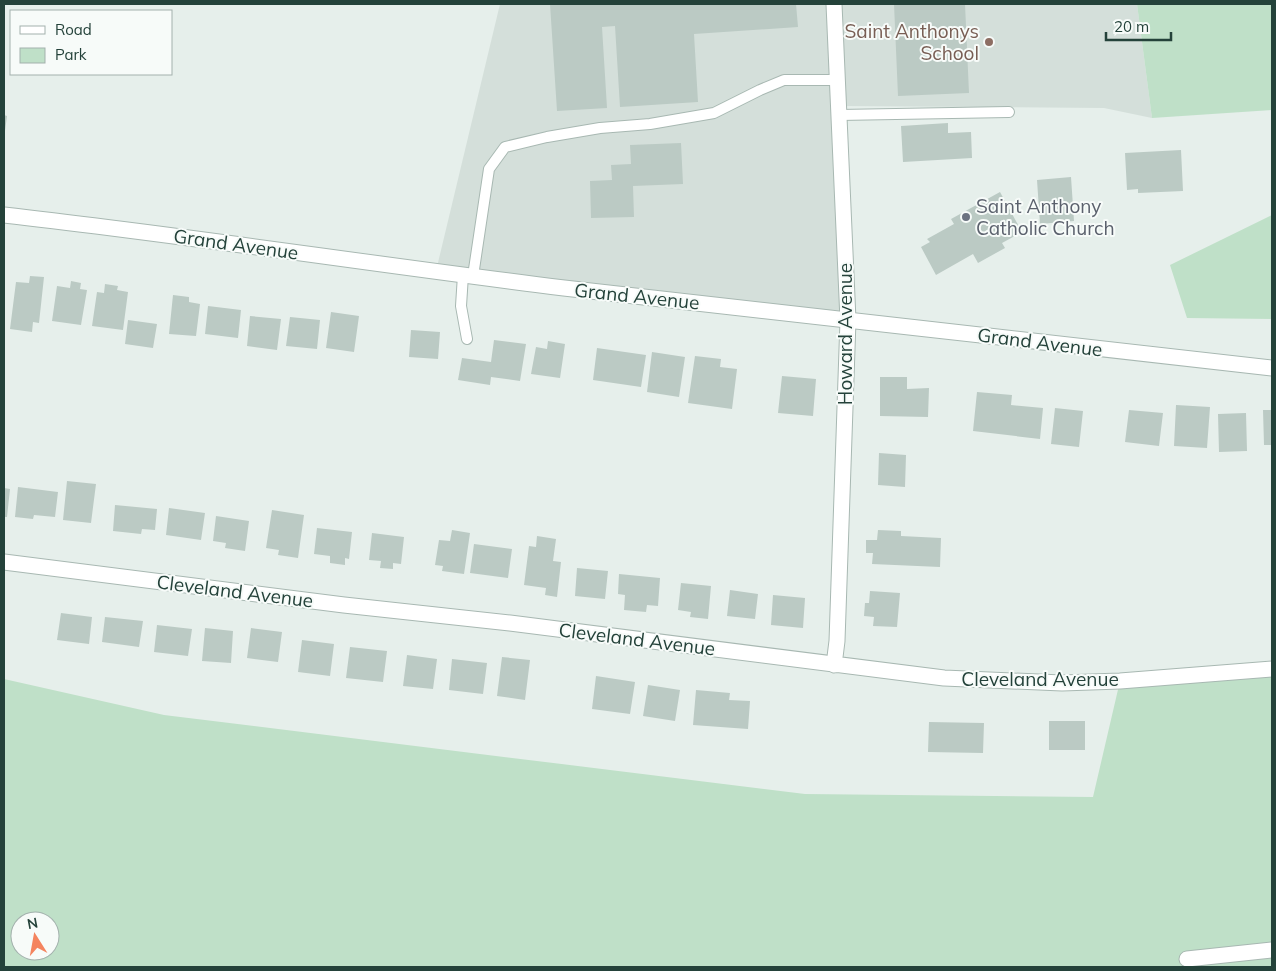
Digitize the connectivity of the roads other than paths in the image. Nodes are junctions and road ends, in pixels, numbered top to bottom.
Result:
1 (834, 4) edge
2 (838, 80) junction
3 (1009, 112) dead end
4 (839, 115) junction
5 (4, 215) edge
6 (468, 276) junction
7 (848, 320) junction
8 (467, 339) dead end
9 (1272, 368) edge
10 (4, 562) edge
11 (834, 665) junction
12 (1272, 669) edge
13 (1272, 950) edge
14 (1187, 959) dead end

1 - 2 street, Howard Avenue
2 - 4 street, Howard Avenue
2 - 6 lane
3 - 4 lane
4 - 7 street, Howard Avenue
5 - 6 street, Grand Avenue
6 - 7 street, Grand Avenue
6 - 8 lane
7 - 9 street, Grand Avenue
7 - 11 street, Howard Avenue
10 - 11 street, Cleveland Avenue
11 - 12 street, Cleveland Avenue
13 - 14 street

